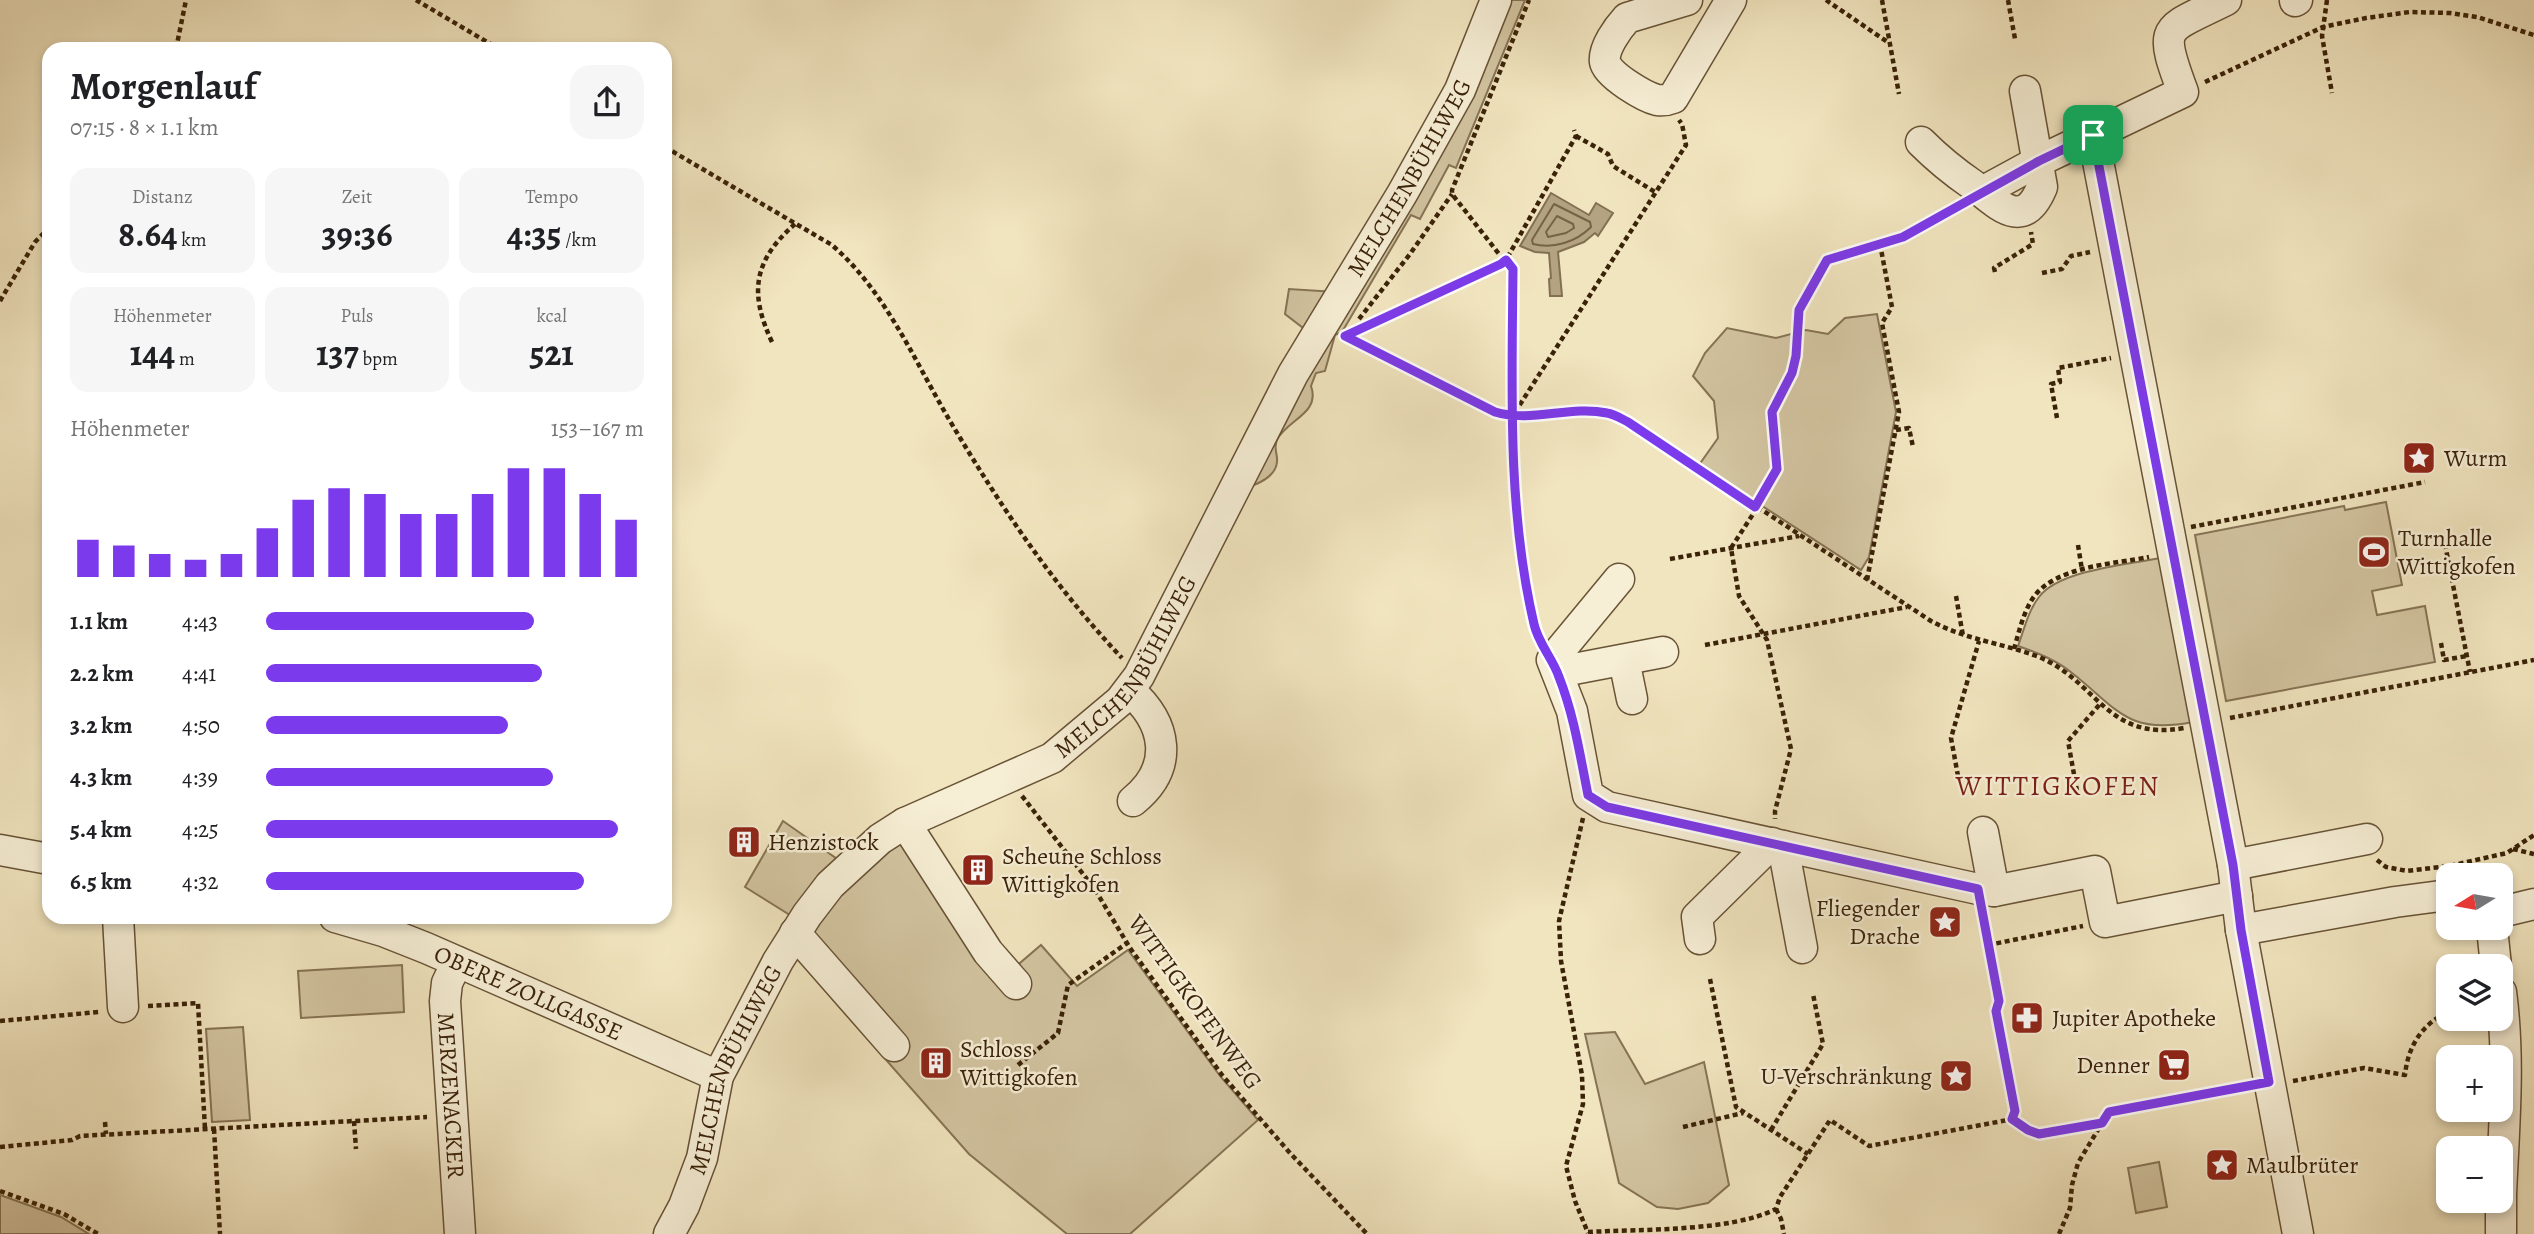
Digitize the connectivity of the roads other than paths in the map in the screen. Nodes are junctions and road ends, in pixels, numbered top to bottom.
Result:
1 (1496, 0) edge
2 (1687, 0) edge
3 (1731, 0) edge
4 (2206, 0) edge
5 (2226, 0) edge
6 (2169, 55) junction
7 (2025, 91) dead end
8 (2093, 135) junction
9 (1921, 142) dead end
10 (2039, 161) junction
11 (1982, 192) junction
12 (1619, 579) dead end
13 (1663, 652) dead end
14 (1624, 660) junction
15 (1555, 666) junction
16 (1134, 683) junction
17 (1632, 699) dead end
18 (1133, 800) dead end
19 (905, 823) junction
20 (1983, 832) dead end
21 (2367, 839) road end
22 (1777, 844) junction
23 (0, 850) edge
24 (42, 858) edge
25 (2233, 865) junction
26 (1986, 890) junction
27 (2237, 896) junction
28 (2436, 897) edge
29 (2534, 904) edge
30 (2513, 909) edge
31 (118, 924) edge
32 (359, 924) edge
33 (2241, 930) junction
34 (795, 933) junction
35 (1700, 939) dead end
36 (1802, 948) dead end
37 (457, 962) junction
38 (1016, 984) dead end
39 (123, 1007) road end
40 (2505, 1031) edge
41 (894, 1046) dead end
42 (719, 1076) junction
43 (2504, 1136) edge
44 (2501, 1213) edge
45 (460, 1234) edge
46 (669, 1234) edge
47 (2298, 1234) edge
48 (2501, 1234) edge

1 - 16 street, MELCHENBÜHLWEG
2 - 3 street
4 - 6 street
5 - 6 street
6 - 8 street
7 - 10 street
8 - 10 street
8 - 25 street
9 - 11 street
10 - 11 street
10 - 11 street
12 - 15 street
13 - 14 street
14 - 15 street
14 - 17 street
15 - 22 street
16 - 18 street
16 - 19 street, MELCHENBÜHLWEG
19 - 34 street, MELCHENBÜHLWEG
19 - 38 street
20 - 26 street
21 - 25 street
22 - 26 street
22 - 35 street
22 - 36 street
23 - 24 street
25 - 27 street
26 - 27 street
27 - 33 street
28 - 33 street
29 - 30 street
31 - 39 street
32 - 37 street, OBERE ZOLLGASSE
33 - 47 street
34 - 41 street
34 - 42 street, MELCHENBÜHLWEG
37 - 42 street, OBERE ZOLLGASSE
37 - 45 street, MERZENACKER
40 - 43 street
42 - 46 street, MELCHENBÜHLWEG
44 - 48 street

